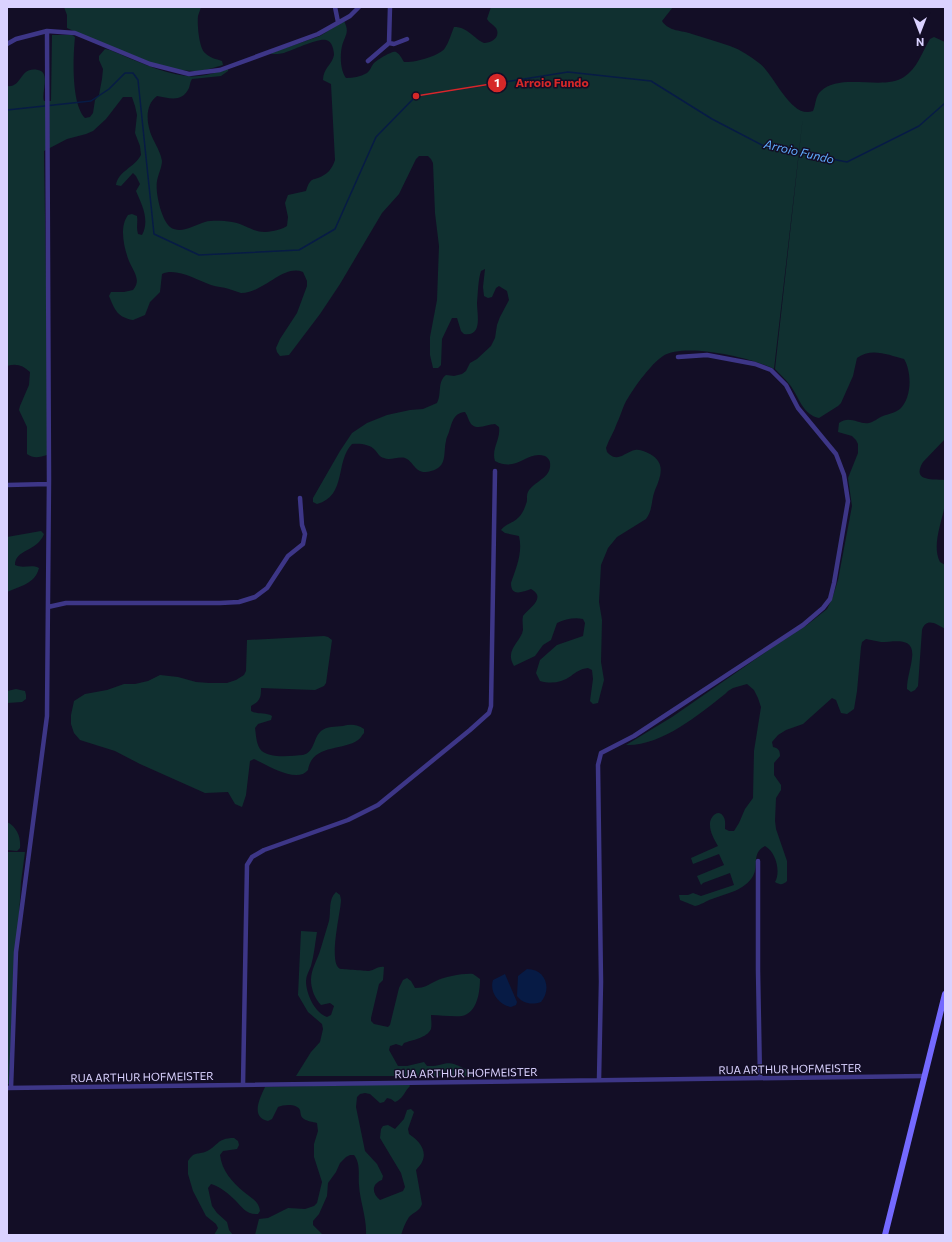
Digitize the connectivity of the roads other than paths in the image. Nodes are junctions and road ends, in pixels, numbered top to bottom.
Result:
1 (335, 7) edge
2 (359, 7) edge
3 (390, 7) edge
4 (338, 22) junction
5 (48, 31) junction
6 (406, 39) dead end
7 (389, 43) junction
8 (7, 44) edge
9 (368, 61) dead end
10 (678, 357) dead end
11 (495, 471) dead end
12 (49, 484) junction
13 (7, 485) edge
14 (300, 498) dead end
15 (48, 607) junction
16 (758, 861) dead end
17 (945, 994) edge
18 (925, 1076) junction
19 (760, 1078) junction
20 (599, 1080) junction
21 (243, 1085) junction
22 (9, 1088) edge
23 (885, 1235) edge

1 - 4 street
2 - 4 street
3 - 7 street
4 - 5 street
5 - 8 street
5 - 12 street
6 - 7 street
7 - 9 street
10 - 20 street
11 - 21 street
12 - 13 street
12 - 15 street
14 - 15 street
15 - 22 street
16 - 19 street
17 - 18 main road
18 - 19 street, RUA ARTHUR HOFMEISTER
18 - 23 main road
19 - 20 street, RUA ARTHUR HOFMEISTER
20 - 21 street, RUA ARTHUR HOFMEISTER
21 - 22 street, RUA ARTHUR HOFMEISTER

